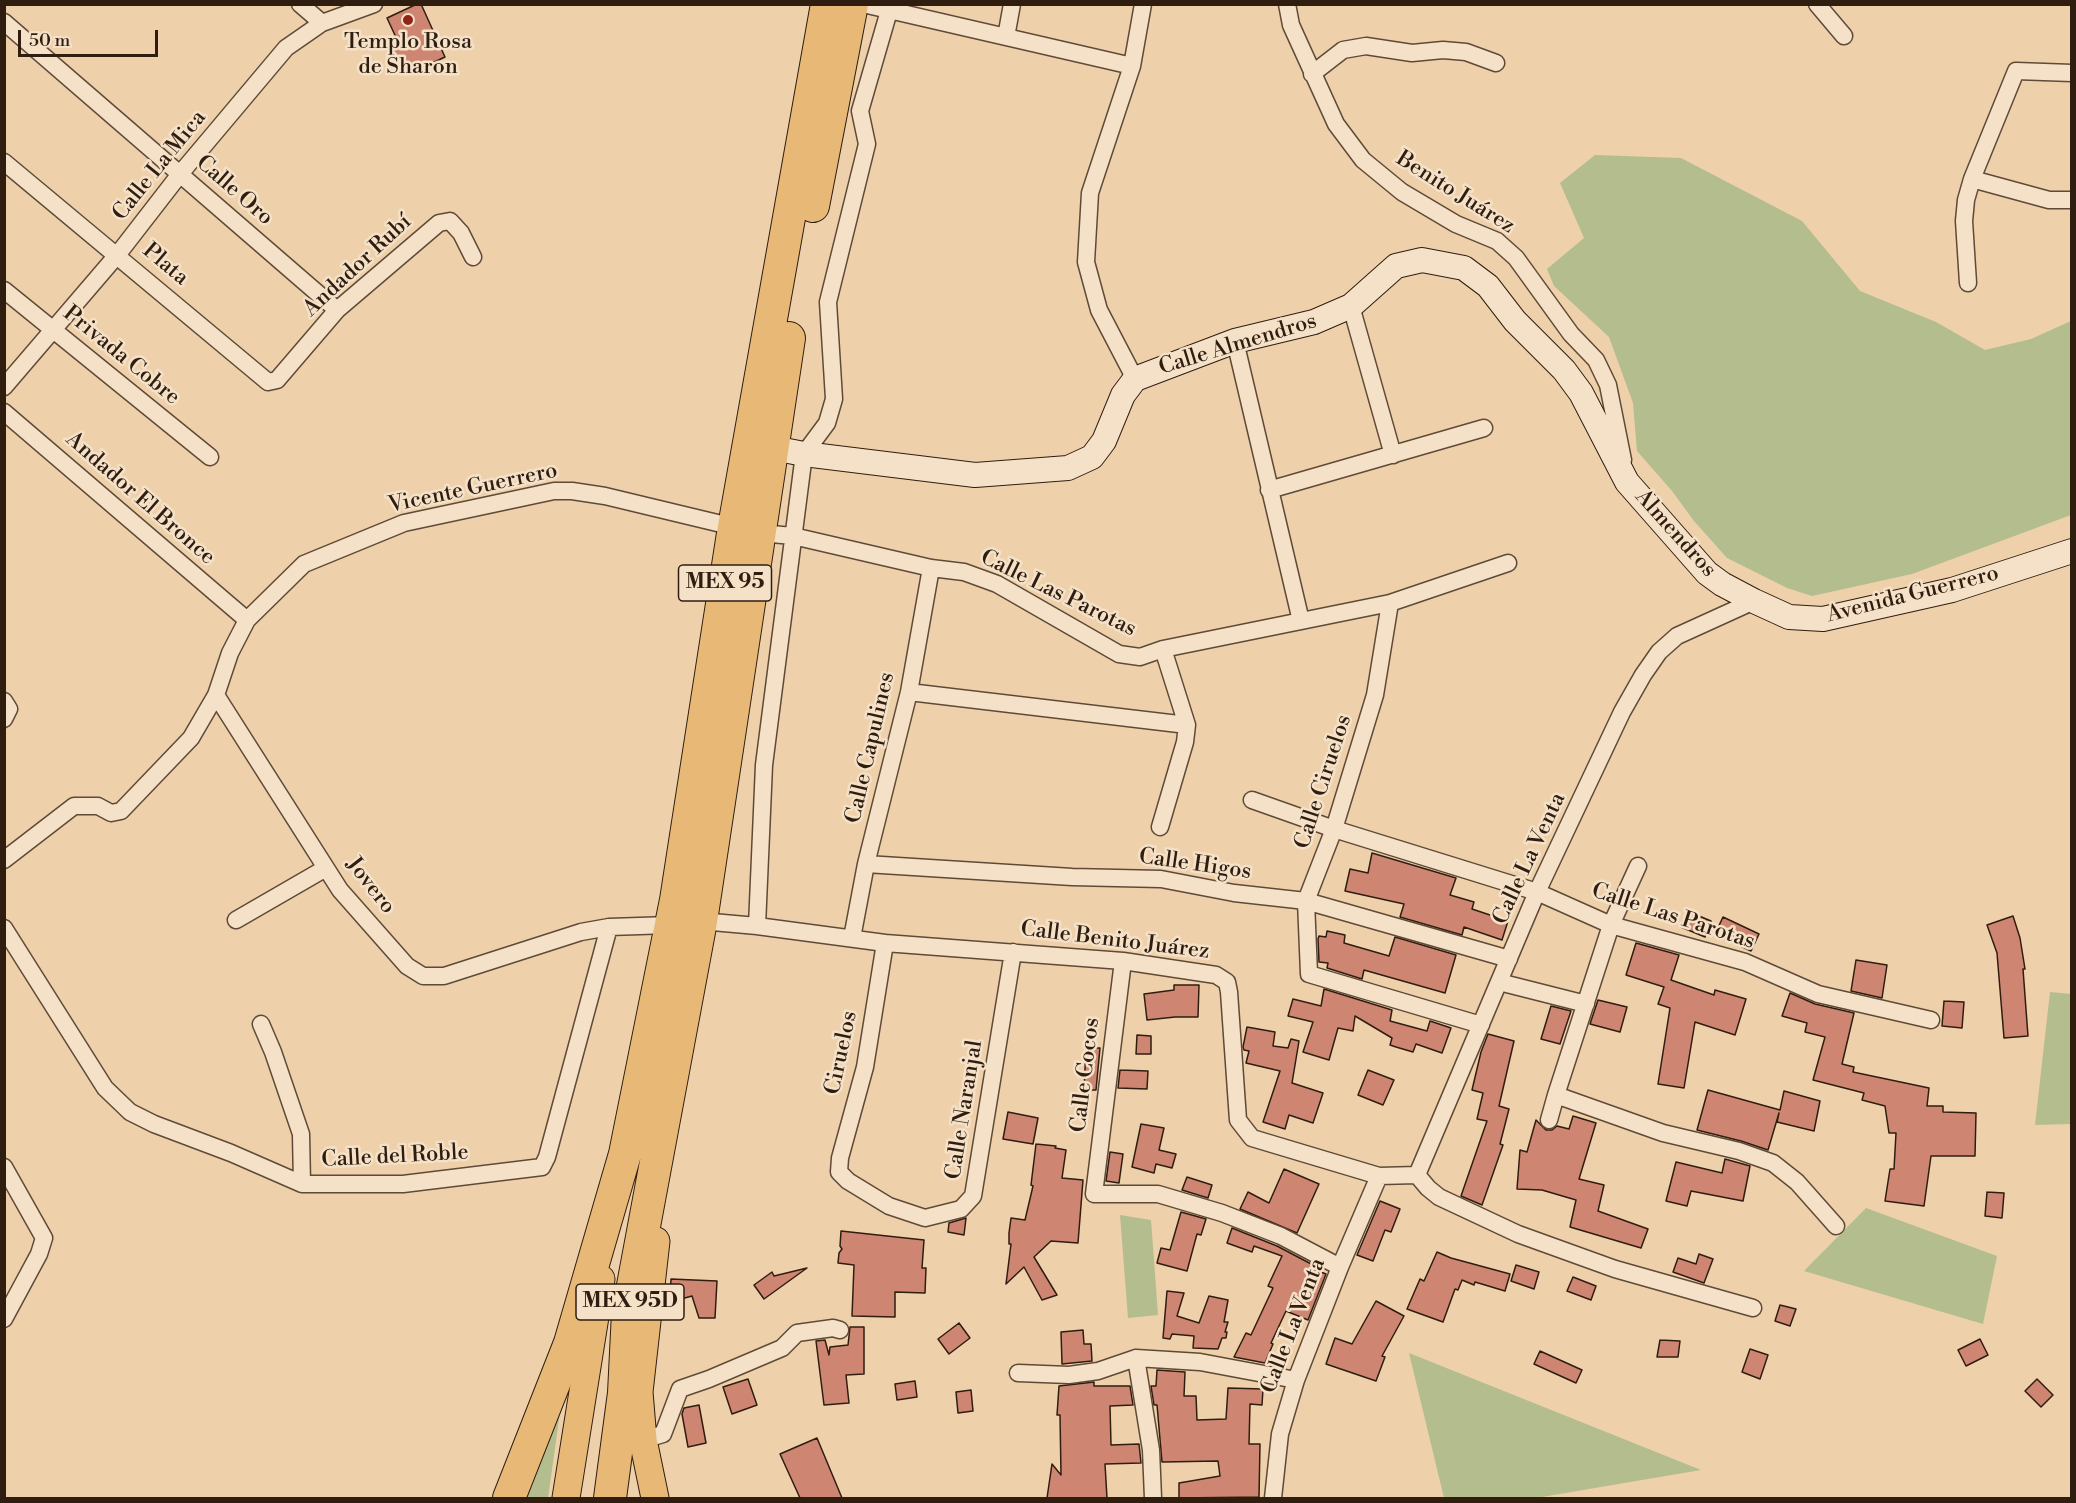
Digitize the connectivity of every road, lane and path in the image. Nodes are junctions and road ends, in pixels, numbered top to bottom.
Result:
1 (300, 4) edge
2 (374, 4) edge
3 (827, 4) edge
4 (852, 4) edge
5 (863, 4) edge
6 (1012, 4) edge
7 (1143, 4) edge
8 (1287, 4) edge
9 (1817, 4) edge
10 (890, 8) edge
11 (4, 22) edge
12 (322, 23) junction
13 (1845, 36) dead end
14 (1006, 37) junction
15 (1496, 63) dead end
16 (1132, 66) junction
17 (2072, 73) edge
18 (1312, 74) junction
19 (4, 162) edge
20 (180, 174) junction
21 (1972, 179) junction
22 (2072, 200) edge
23 (117, 254) junction
24 (473, 257) dead end
25 (1968, 283) dead end
26 (4, 290) edge
27 (1351, 306) junction
28 (337, 310) junction
29 (53, 331) junction
30 (1235, 341) junction
31 (1135, 379) junction
32 (273, 381) joint
33 (4, 387) edge
34 (4, 412) edge
35 (1484, 428) dead end
36 (773, 448) junction
37 (804, 454) junction
38 (1393, 455) junction
39 (210, 457) dead end
40 (1628, 482) junction
41 (1269, 489) junction
42 (747, 530) junction
43 (793, 536) junction
44 (2072, 551) edge
45 (1508, 563) dead end
46 (931, 568) junction
47 (1754, 601) junction
48 (1390, 603) junction
49 (247, 620) junction
50 (1301, 621) junction
51 (1163, 649) junction
52 (909, 692) junction
53 (216, 695) junction
54 (1187, 725) junction
55 (1252, 800) dead end
56 (1160, 827) dead end
57 (1334, 829) junction
58 (4, 860) edge
59 (866, 864) junction
60 (1638, 866) dead end
61 (326, 868) junction
62 (1537, 892) junction
63 (1306, 902) junction
64 (236, 920) dead end
65 (701, 921) junction
66 (670, 925) junction
67 (1611, 925) junction
68 (757, 926) junction
69 (609, 927) junction
70 (4, 928) edge
71 (852, 938) junction
72 (885, 943) junction
73 (1013, 952) junction
74 (1509, 959) junction
75 (1123, 961) junction
76 (1498, 982) junction
77 (1586, 1004) junction
78 (1930, 1020) dead end
79 (261, 1024) dead end
80 (1481, 1025) junction
81 (1556, 1095) junction
82 (668, 1107) junction
83 (1549, 1120) dead end
84 (625, 1154) junction
85 (4, 1167) edge
86 (839, 1172) joint
87 (1379, 1176) junction
88 (1423, 1182) junction
89 (302, 1184) junction
90 (1836, 1226) dead end
91 (1340, 1267) junction
92 (1753, 1308) dead end
93 (4, 1319) edge
94 (840, 1330) dead end
95 (1136, 1358) junction
96 (1018, 1373) dead end
97 (1296, 1380) junction
98 (643, 1440) junction
99 (509, 1498) edge
100 (566, 1498) edge
101 (610, 1498) edge
102 (655, 1498) edge
103 (1153, 1498) edge
104 (1273, 1498) edge

1 - 12 street
2 - 12 street, Calle La Mica
3 - 42 highway, MEX 95
4 - 36 highway, MEX 95
5 - 10 street
6 - 14 street
7 - 16 street
8 - 18 street, Benito Juárez
9 - 13 street
10 - 14 street
10 - 37 street
11 - 20 street, Calle Oro
12 - 20 street, Calle La Mica
14 - 16 street
15 - 18 street
16 - 31 street
17 - 21 street
18 - 40 street, Benito Juárez
19 - 23 street, Plata
20 - 23 street, Calle La Mica
20 - 28 street, Calle Oro
21 - 22 street
21 - 25 street
23 - 29 street, Calle La Mica
23 - 32 street, Plata
24 - 28 street, Andador Rubí
26 - 29 street, Privada Cobre
27 - 30 street, Calle Almendros
27 - 38 street
27 - 40 street, Calle Almendros
28 - 32 street, Andador Rubí
29 - 33 street, Calle La Mica
29 - 39 street, Privada Cobre
30 - 31 street, Calle Almendros
30 - 41 street
31 - 37 street, Calle Almendros
34 - 49 street, Andador El Bronce
35 - 38 street
36 - 37 street, Calle Almendros
36 - 42 highway, MEX 95
37 - 43 street
38 - 41 street
40 - 47 street, Almendros
41 - 50 street
42 - 43 street, Calle Las Parotas
42 - 49 street, Vicente Guerrero
42 - 65 highway, MEX 95
42 - 66 highway, MEX 95
43 - 46 street, Calle Las Parotas
43 - 68 street
44 - 47 street, Avenida Guerrero
45 - 48 street, Calle Las Parotas
46 - 51 street, Calle Las Parotas
46 - 52 street, Calle Capulines
47 - 62 street, Calle La Venta
48 - 50 street, Calle Las Parotas
48 - 57 street, Calle Ciruelos
49 - 53 street
50 - 51 street, Calle Las Parotas
51 - 54 street
52 - 54 street
52 - 59 street, Calle Capulines
53 - 58 street
53 - 61 street, Jovero
54 - 56 street
55 - 57 street, Calle Las Parotas
57 - 62 street, Calle Las Parotas
57 - 63 street, Calle Ciruelos
59 - 63 street, Calle Higos
59 - 71 street, Calle Capulines
60 - 67 street
61 - 64 street
61 - 69 street, Jovero
62 - 67 street, Calle Las Parotas
62 - 74 street, Calle La Venta
63 - 74 street, Calle Higos
63 - 80 street, Calle Ciruelos
65 - 68 street, Calle Benito Juárez
65 - 82 highway, MEX 95
66 - 69 street, Jovero
66 - 84 highway, MEX 95
67 - 77 street
67 - 78 street, Calle Las Parotas
68 - 71 street, Calle Benito Juárez
69 - 89 street, Calle del Roble
70 - 89 street, Calle del Roble
71 - 72 street, Calle Benito Juárez
72 - 73 street, Calle Benito Juárez
72 - 86 street, Ciruelos
73 - 75 street, Calle Benito Juárez
73 - 86 street, Calle Naranjal
74 - 76 street, Calle La Venta
75 - 87 street, Calle Benito Juárez
75 - 91 street, Calle Cocos
76 - 77 street
76 - 80 street, Calle La Venta
77 - 81 street
79 - 89 street
80 - 88 street, Calle La Venta
81 - 83 street
81 - 90 street
82 - 98 main road, MEX 95
82 - 101 highway, MEX 95D
84 - 99 highway, MEX 95D
84 - 100 main road, MEX 95
85 - 93 street
87 - 88 street, Calle Benito Juárez
87 - 91 street, Calle La Venta
88 - 92 street
91 - 97 street, Calle La Venta
94 - 98 street
95 - 96 street
95 - 97 street
95 - 103 street
97 - 104 street, Calle La Venta
98 - 102 main road, MEX 95

